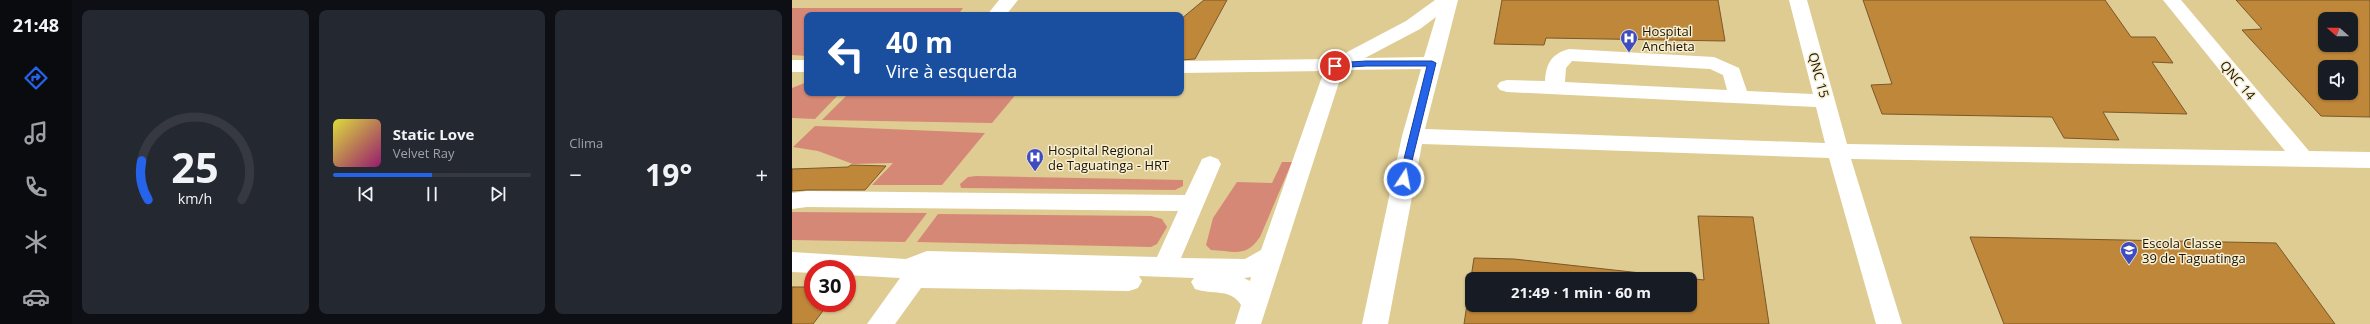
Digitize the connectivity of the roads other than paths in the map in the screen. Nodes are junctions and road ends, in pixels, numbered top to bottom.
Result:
1 (1009, 0) edge
2 (1446, 0) edge
3 (1449, 0) edge
4 (1798, 0) edge
5 (2172, 0) edge
6 (999, 12) edge
7 (1432, 63) junction
8 (792, 66) edge
9 (804, 66) edge
10 (1335, 66) junction
11 (1184, 67) edge
12 (1507, 86) dead end
13 (1554, 88) junction
14 (1738, 97) junction
15 (1826, 102) junction
16 (1413, 136) junction
17 (1838, 151) junction
18 (2304, 160) junction
19 (2370, 160) edge
20 (1210, 164) dead end
21 (792, 201) edge
22 (1193, 203) junction
23 (1270, 256) junction
24 (792, 262) edge
25 (1165, 267) junction
26 (916, 269) junction
27 (1251, 314) edge
28 (880, 324) edge
29 (1374, 324) edge
30 (1889, 324) edge

1 - 6 street
2 - 10 street
3 - 7 street
4 - 15 street, QNC 15
5 - 18 street, QNC 14
7 - 10 street
7 - 16 street
8 - 9 street
10 - 11 street
10 - 23 street
12 - 13 street
13 - 14 street
13 - 14 street
14 - 15 street
15 - 17 street, QNC 15
16 - 17 street
16 - 29 street
17 - 18 street
17 - 30 street, QNC 15
18 - 19 street
20 - 22 street
21 - 22 street
22 - 25 street
23 - 25 street
23 - 27 street
24 - 26 street
25 - 26 street
26 - 27 street
26 - 28 street

